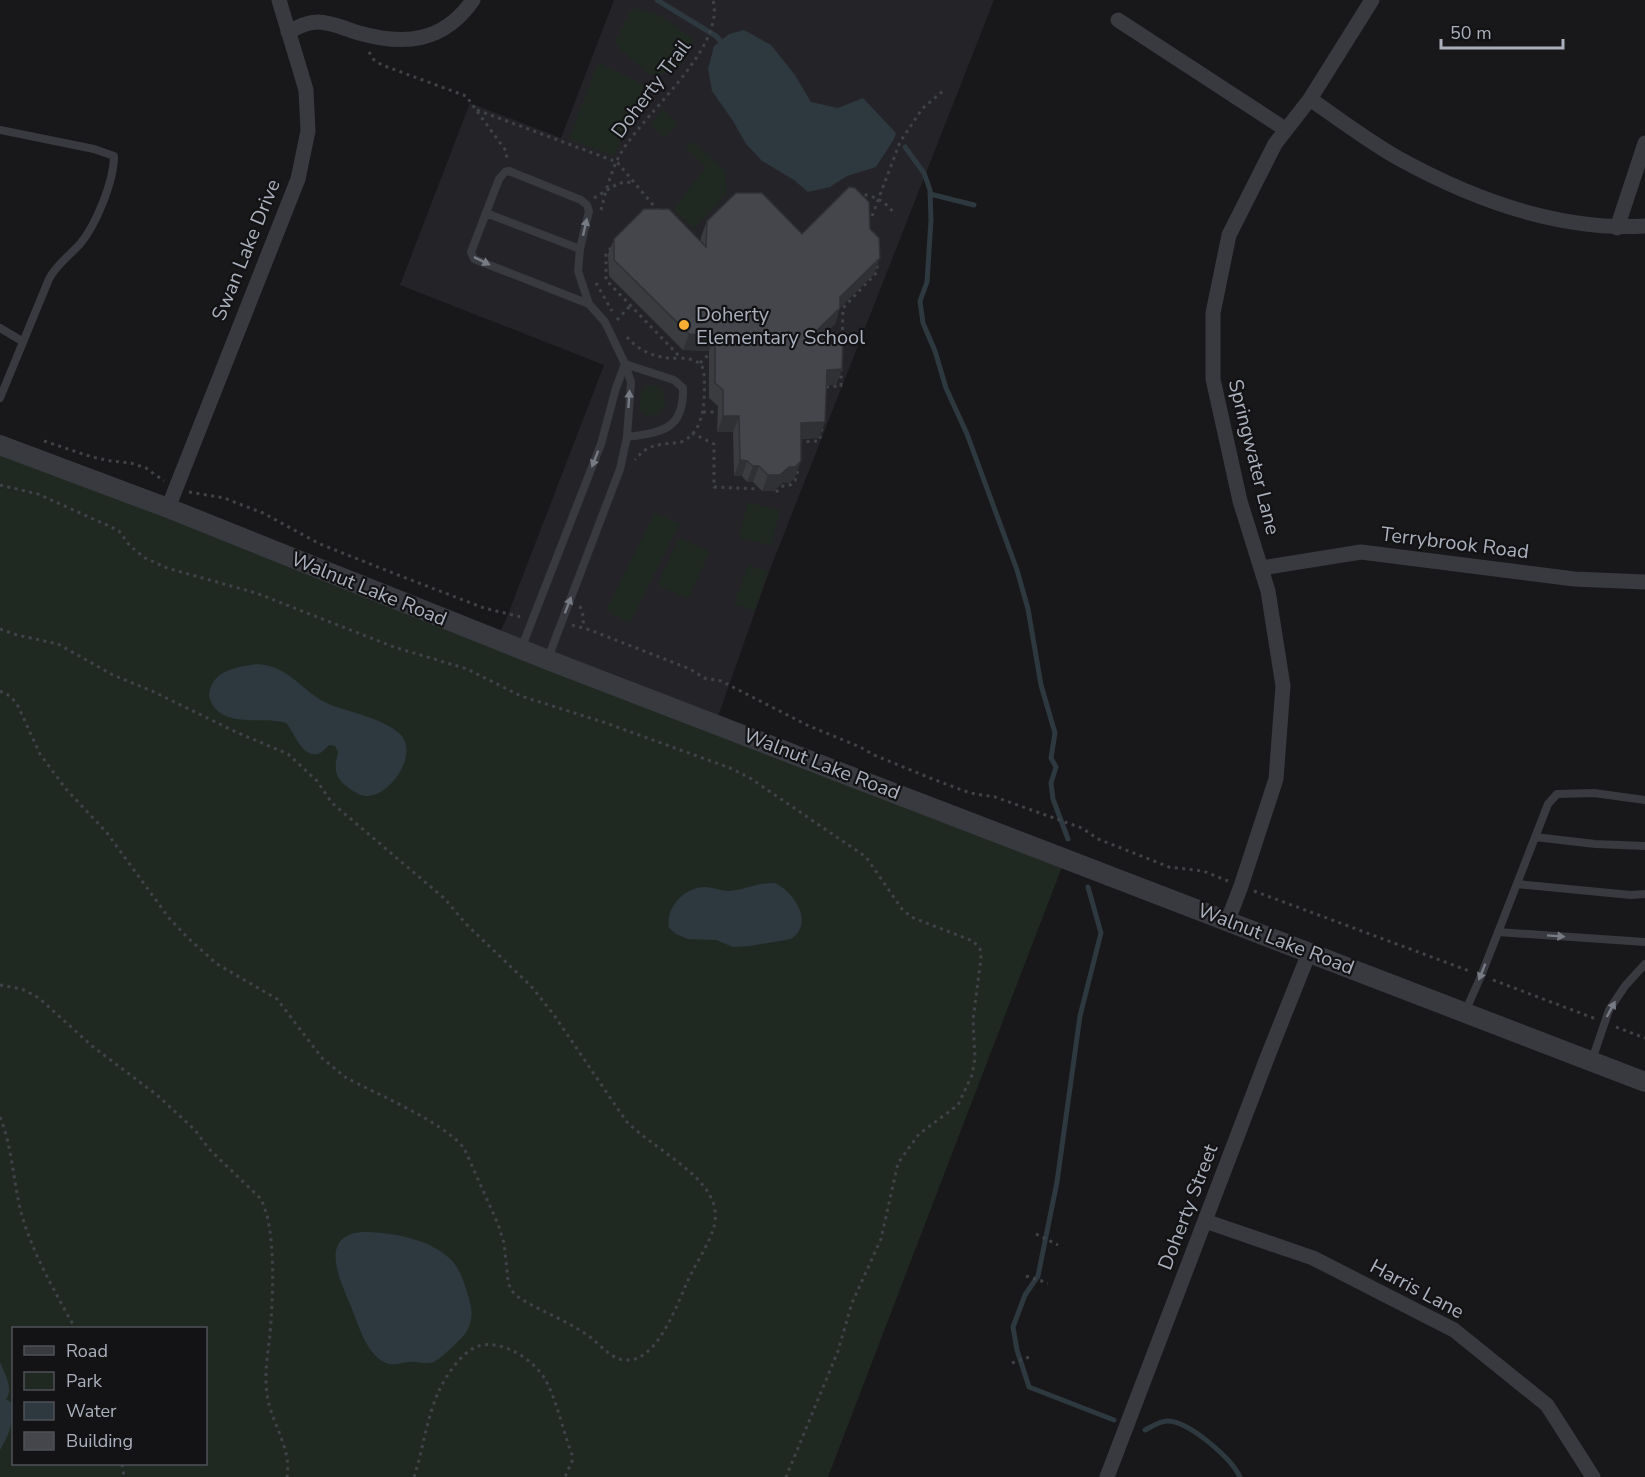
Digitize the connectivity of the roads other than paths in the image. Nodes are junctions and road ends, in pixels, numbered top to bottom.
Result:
1 (279, 0) edge
2 (473, 0) edge
3 (1372, 0) edge
4 (1118, 20) dead end
5 (288, 32) junction
6 (1311, 99) junction
7 (1285, 129) junction
8 (0, 130) edge
9 (1645, 143) edge
10 (486, 213) junction
11 (1645, 226) edge
12 (1617, 228) junction
13 (580, 249) junction
14 (589, 304) junction
15 (0, 328) edge
16 (22, 341) junction
17 (625, 364) junction
18 (0, 399) edge
19 (627, 436) junction
20 (0, 445) edge
21 (168, 508) junction
22 (1261, 568) junction
23 (1645, 582) edge
24 (521, 649) junction
25 (548, 660) junction
26 (1645, 800) edge
27 (1535, 837) junction
28 (1645, 846) edge
29 (1517, 884) junction
30 (1645, 894) edge
31 (1228, 920) junction
32 (1498, 932) junction
33 (1645, 942) edge
34 (1309, 953) junction
35 (1645, 964) edge
36 (1465, 1012) junction
37 (1591, 1061) junction
38 (1645, 1082) edge
39 (1205, 1221) junction
40 (1107, 1477) edge
41 (1593, 1477) edge

1 - 5 street, Swan Lake Drive
2 - 5 street
3 - 6 street, Springwater Lane
4 - 7 street
5 - 21 street, Swan Lake Drive
6 - 7 street, Springwater Lane
6 - 12 street
7 - 22 street, Springwater Lane
8 - 16 lane
9 - 12 street
10 - 13 lane
13 -> 10 lane
10 -> 14 lane
11 - 12 street
13 - 14 lane
14 - 17 lane
15 - 16 lane
16 - 18 lane
19 -> 17 lane
17 - 19 lane
17 -> 24 lane
25 -> 19 lane
20 - 21 street, Walnut Lake Road
21 - 24 street, Walnut Lake Road
22 - 23 street, Terrybrook Road
22 - 31 street, Springwater Lane
24 - 25 street, Walnut Lake Road
25 - 31 street, Walnut Lake Road
26 - 27 lane
27 - 28 lane
27 - 29 lane
29 - 30 lane
29 - 32 lane
31 - 34 street, Walnut Lake Road
32 -> 33 lane
32 -> 36 lane
34 - 36 street, Walnut Lake Road
34 - 39 street, Doherty Street
37 -> 35 lane
36 - 37 street, Walnut Lake Road
37 - 38 street, Walnut Lake Road
39 - 40 street, Doherty Street
39 - 41 street, Harris Lane

